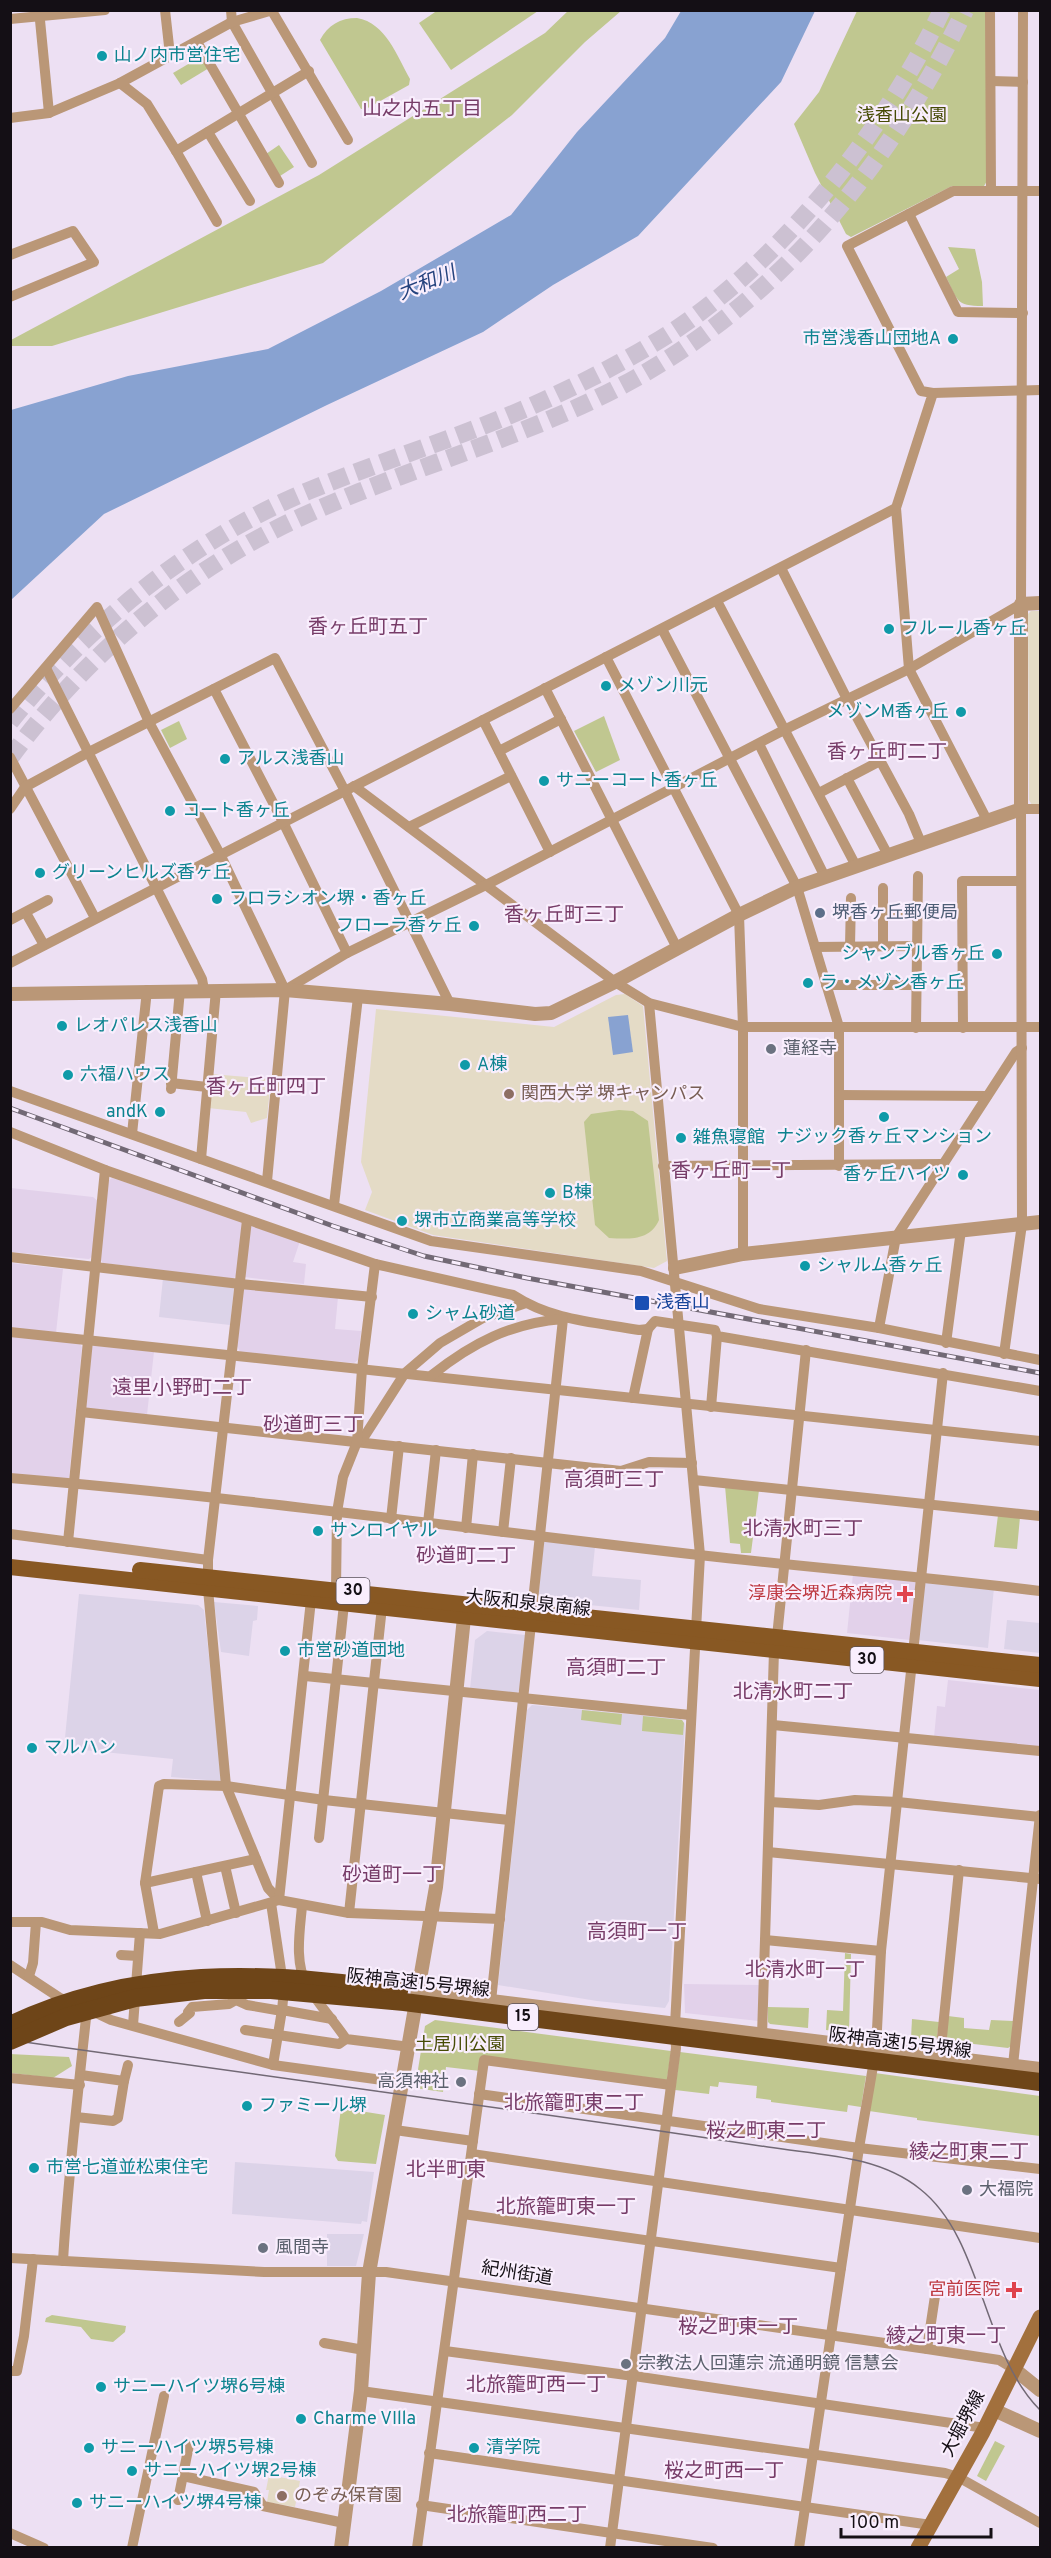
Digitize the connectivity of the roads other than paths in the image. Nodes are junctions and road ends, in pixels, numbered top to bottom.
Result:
1 (105, 10) edge
2 (165, 10) edge
3 (231, 10) edge
4 (272, 10) edge
5 (990, 10) edge
6 (1023, 10) edge
7 (100, 11) edge
8 (39, 13) edge
9 (10, 19) edge
10 (232, 22) junction
11 (197, 42) junction
12 (170, 55) junction
13 (309, 71) junction
14 (991, 81) junction
15 (1023, 82) junction
16 (120, 83) junction
17 (272, 94) junction
18 (49, 113) junction
19 (237, 113) junction
20 (10, 118) edge
21 (208, 132) junction
22 (348, 140) dead end
23 (176, 151) junction
24 (312, 163) dead end
25 (279, 183) dead end
26 (991, 191) junction
27 (1023, 191) junction
28 (1041, 191) edge
29 (250, 201) dead end
30 (909, 214) junction
31 (217, 222) dead end
32 (10, 255) edge
33 (10, 297) edge
34 (1023, 313) junction
35 (1022, 390) junction
36 (1041, 390) edge
37 (933, 393) junction
38 (896, 508) junction
39 (781, 567) junction
40 (717, 601) junction
41 (1041, 603) edge
42 (1021, 604) junction
43 (662, 629) junction
44 (606, 657) junction
45 (46, 668) junction
46 (909, 669) junction
47 (545, 688) junction
48 (214, 689) junction
49 (847, 699) junction
50 (10, 709) edge
51 (561, 719) junction
52 (483, 720) junction
53 (149, 722) junction
54 (786, 729) junction
55 (759, 744) junction
56 (499, 751) junction
57 (89, 752) junction
58 (10, 757) edge
59 (730, 759) junction
60 (880, 761) junction
61 (511, 776) junction
62 (847, 778) junction
63 (25, 788) junction
64 (350, 788) junction
65 (673, 788) junction
66 (819, 793) junction
67 (10, 809) edge
68 (1021, 809) junction
69 (1041, 809) edge
70 (613, 819) junction
71 (987, 820) junction
72 (283, 822) junction
73 (409, 827) junction
74 (921, 843) junction
75 (550, 852) junction
76 (220, 854) junction
77 (888, 855) junction
78 (856, 866) junction
79 (918, 876) dead end
80 (825, 877) junction
81 (1021, 881) junction
82 (486, 885) junction
83 (797, 887) junction
84 (157, 888) junction
85 (883, 888) dead end
86 (851, 898) dead end
87 (48, 900) dead end
88 (26, 913) junction
89 (917, 913) junction
90 (883, 914) junction
91 (739, 915) junction
92 (95, 918) junction
93 (10, 920) edge
94 (409, 922) junction
95 (44, 945) junction
96 (815, 946) junction
97 (850, 946) junction
98 (883, 946) junction
99 (917, 946) junction
100 (677, 948) junction
101 (347, 953) junction
102 (10, 963) edge
103 (615, 982) junction
104 (826, 985) junction
105 (916, 985) junction
106 (147, 990) junction
107 (180, 990) junction
108 (210, 990) junction
109 (285, 990) junction
110 (10, 994) edge
111 (358, 997) junction
112 (649, 1002) junction
113 (450, 1004) junction
114 (743, 1027) junction
115 (1041, 1027) edge
116 (839, 1028) junction
117 (916, 1028) junction
118 (963, 1028) junction
119 (1022, 1028) junction
120 (1022, 1048) junction
121 (207, 1087) junction
122 (10, 1091) edge
123 (839, 1095) junction
124 (987, 1096) junction
125 (10, 1132) edge
126 (132, 1134) junction
127 (201, 1159) junction
128 (943, 1164) junction
129 (663, 1166) junction
130 (839, 1166) junction
131 (743, 1167) junction
132 (105, 1170) junction
133 (267, 1181) junction
134 (334, 1205) junction
135 (247, 1220) junction
136 (1041, 1222) edge
137 (1022, 1224) junction
138 (961, 1230) junction
139 (897, 1238) junction
140 (743, 1254) junction
141 (10, 1257) edge
142 (375, 1264) junction
143 (96, 1267) junction
144 (675, 1275) junction
145 (240, 1284) junction
146 (372, 1297) junction
147 (526, 1303) junction
148 (563, 1319) junction
149 (680, 1326) junction
150 (879, 1328) junction
151 (648, 1329) junction
152 (10, 1332) edge
153 (717, 1336) junction
154 (88, 1340) junction
155 (946, 1343) junction
156 (806, 1350) junction
157 (1004, 1354) junction
158 (233, 1355) junction
159 (1041, 1360) edge
160 (362, 1369) junction
161 (405, 1373) junction
162 (943, 1373) junction
163 (432, 1375) junction
164 (556, 1390) junction
165 (1041, 1391) edge
166 (633, 1398) junction
167 (687, 1403) junction
168 (711, 1407) junction
169 (81, 1412) junction
170 (800, 1416) junction
171 (223, 1428) junction
172 (937, 1430) junction
173 (1041, 1441) edge
174 (357, 1442) junction
175 (399, 1446) junction
176 (436, 1450) junction
177 (473, 1454) junction
178 (511, 1458) junction
179 (549, 1462) junction
180 (692, 1463) junction
181 (10, 1479) edge
182 (694, 1480) junction
183 (74, 1484) junction
184 (792, 1489) junction
185 (217, 1498) junction
186 (929, 1503) junction
187 (337, 1512) junction
188 (1041, 1516) edge
189 (391, 1519) junction
190 (428, 1523) junction
191 (466, 1528) junction
192 (503, 1532) junction
193 (10, 1534) edge
194 (540, 1536) junction
195 (68, 1542) junction
196 (10, 1556) edge
197 (700, 1556) junction
198 (785, 1564) junction
199 (10, 1567) edge
200 (208, 1576) junction
201 (921, 1576) junction
202 (1041, 1590) edge
203 (340, 1597) junction
204 (311, 1600) junction
205 (382, 1607) junction
206 (465, 1610) junction
207 (532, 1617) junction
208 (695, 1635) junction
209 (775, 1644) junction
210 (912, 1658) junction
211 (1041, 1665) edge
212 (305, 1676) junction
213 (1041, 1678) edge
214 (336, 1679) junction
215 (374, 1684) junction
216 (457, 1692) junction
217 (525, 1699) junction
218 (690, 1715) junction
219 (773, 1725) junction
220 (906, 1740) junction
221 (1041, 1751) edge
222 (226, 1786) junction
223 (292, 1795) junction
224 (324, 1800) junction
225 (770, 1802) junction
226 (898, 1802) junction
227 (361, 1803) junction
228 (445, 1812) junction
229 (1040, 1817) edge
230 (509, 1820) junction
231 (319, 1838) dead end
232 (768, 1852) junction
233 (256, 1860) junction
234 (892, 1863) junction
235 (225, 1866) junction
236 (959, 1870) junction
237 (196, 1872) junction
238 (1038, 1879) edge
239 (145, 1883) junction
240 (275, 1902) junction
241 (302, 1906) junction
242 (236, 1913) junction
243 (350, 1913) junction
244 (432, 1916) junction
245 (500, 1919) junction
246 (207, 1921) junction
247 (10, 1922) edge
248 (36, 1922) junction
249 (140, 1933) junction
250 (154, 1933) junction
251 (765, 1940) junction
252 (881, 1951) junction
253 (278, 1953) junction
254 (121, 1955) dead end
255 (138, 1956) junction
256 (300, 1961) junction
257 (10, 1965) edge
258 (28, 1976) junction
259 (418, 1999) junction
260 (491, 2001) junction
261 (87, 2008) junction
262 (282, 2010) junction
263 (332, 2019) junction
264 (179, 2022) dead end
265 (10, 2025) edge
266 (134, 2025) junction
267 (675, 2025) junction
268 (245, 2030) dead end
269 (278, 2035) junction
270 (762, 2036) junction
271 (677, 2039) junction
272 (346, 2040) junction
273 (10, 2041) edge
274 (410, 2047) junction
275 (874, 2056) junction
276 (940, 2057) junction
277 (128, 2065) dead end
278 (273, 2065) junction
279 (1013, 2066) junction
280 (1041, 2071) edge
281 (10, 2078) edge
282 (81, 2080) junction
283 (124, 2081) junction
284 (404, 2083) junction
285 (1041, 2084) edge
286 (671, 2085) junction
287 (479, 2094) junction
288 (76, 2117) junction
289 (666, 2120) junction
290 (395, 2130) junction
291 (473, 2141) junction
292 (859, 2148) junction
293 (472, 2154) junction
294 (1041, 2169) edge
295 (659, 2180) junction
296 (850, 2208) junction
297 (463, 2214) junction
298 (1041, 2238) edge
299 (651, 2240) junction
300 (10, 2258) edge
301 (33, 2259) junction
302 (63, 2261) junction
303 (841, 2268) junction
304 (369, 2273) junction
305 (454, 2282) junction
306 (936, 2296) dead end
307 (642, 2309) junction
308 (1041, 2317) edge
309 (831, 2336) junction
310 (324, 2343) dead end
311 (927, 2349) junction
312 (364, 2350) junction
313 (445, 2351) junction
314 (1014, 2369) junction
315 (10, 2371) edge
316 (634, 2376) junction
317 (1041, 2390) edge
318 (361, 2391) junction
319 (164, 2396) dead end
320 (437, 2401) junction
321 (820, 2403) junction
322 (994, 2410) junction
323 (627, 2428) junction
324 (985, 2428) junction
325 (1041, 2432) edge
326 (189, 2445) dead end
327 (429, 2453) junction
328 (813, 2456) junction
329 (183, 2476) junction
330 (958, 2477) junction
331 (619, 2479) junction
332 (178, 2500) dead end
333 (421, 2505) junction
334 (805, 2507) junction
335 (344, 2523) junction
336 (1041, 2523) edge
337 (931, 2525) junction
338 (10, 2533) edge
339 (612, 2533) junction
340 (44, 2547) edge
341 (132, 2547) edge
342 (341, 2547) edge
343 (417, 2547) edge
344 (610, 2547) edge
345 (713, 2547) edge
346 (799, 2547) edge
347 (918, 2547) edge

1 - 7 street
2 - 12 street
3 - 10 street
4 - 10 street
4 - 13 street
5 - 14 street
6 - 15 street
7 - 8 street
8 - 9 street
8 - 18 street
10 - 11 street
10 - 17 street
11 - 12 street
11 - 19 street
12 - 16 street
13 - 17 street
13 - 22 street
14 - 15 street
14 - 26 street
15 - 27 street
16 - 18 street
16 - 23 street
17 - 19 street
17 - 24 street
18 - 20 street
19 - 21 street
19 - 25 street
21 - 23 street
21 - 29 street
23 - 31 street
26 - 27 street
26 - 30 street
27 - 28 street
27 - 34 street
30 - 34 street
30 - 37 street
32 - 33 street
34 - 35 street
35 - 36 street
35 - 37 street
35 - 42 street
37 - 38 street
38 - 39 street
38 - 46 street
39 - 40 street
39 - 49 street
40 - 43 street
40 - 54 street
41 - 42 street
42 - 46 street
42 - 68 street
43 - 44 street
43 - 59 street
44 - 47 street
44 - 65 street
45 - 50 street
45 - 53 street
45 - 57 street
46 - 49 street
46 - 71 street
47 - 51 street
47 - 52 street
48 - 53 street
48 - 64 street
48 - 72 street
49 - 54 street
49 - 60 street
51 - 56 street
51 - 70 street
52 - 56 street
52 - 64 street
53 - 57 street
53 - 76 street
54 - 55 street
54 - 66 street
55 - 59 street
55 - 80 street
56 - 61 street
57 - 63 street
57 - 84 street
58 - 63 street
59 - 65 street
59 - 83 street
60 - 62 street
60 - 74 street
61 - 73 street
61 - 75 street
62 - 66 street
62 - 77 street
63 - 67 street
63 - 92 street
64 - 72 street
64 - 73 street
64 - 94 street
65 - 70 street
65 - 91 street
66 - 78 street
68 - 69 street
68 - 71 street
68 - 81 street
70 - 75 street
70 - 100 street
71 - 74 street
72 - 76 street
72 - 101 street
73 - 82 street
74 - 77 street
75 - 82 street
76 - 84 street
76 - 109 street
77 - 78 street
78 - 80 street
79 - 89 street
80 - 83 street
81 - 118 street
81 - 119 street
82 - 94 street
82 - 103 street
83 - 91 street
83 - 96 street
84 - 92 street
84 - 108 street
85 - 90 street
86 - 97 street
87 - 88 street
88 - 93 street
88 - 95 street
89 - 90 street
89 - 99 street
90 - 98 street
91 - 100 street
91 - 114 street
92 - 95 street
94 - 101 street
94 - 113 street
95 - 102 street
96 - 97 street
96 - 104 street
97 - 98 street
98 - 99 street
99 - 105 street
100 - 103 street
101 - 109 street
103 - 112 street
103 - 113 street
104 - 105 street
104 - 116 street
105 - 117 street
106 - 107 street
106 - 110 street
106 - 126 street
107 - 108 street
107 - 121 street
108 - 109 street
108 - 121 street
109 - 111 street
109 - 133 street
111 - 113 street
111 - 134 street
112 - 114 street
112 - 129 street
114 - 116 street
114 - 131 street
115 - 119 street
116 - 117 street
116 - 123 street
117 - 118 street
118 - 119 street
119 - 120 street
120 - 124 street
120 - 137 street
121 - 127 street
122 - 126 street
123 - 124 street
123 - 130 street
124 - 128 street
125 - 132 street
126 - 127 street
127 - 133 street
128 - 130 street
128 - 139 street
129 - 131 street
129 - 144 street
130 - 131 street
131 - 140 street
132 - 135 street
132 - 143 street
133 - 134 street
134 - 144 street
135 - 142 street
135 - 145 street
136 - 137 street
137 - 138 street
137 - 157 street
138 - 139 street
138 - 155 street
139 - 140 street
139 - 150 street
140 - 144 street
141 - 143 street
142 - 146 street
142 - 147 street
143 - 145 street
143 - 154 street
144 - 149 street
144 - 150 street
145 - 146 street
145 - 158 street
146 - 160 street
147 - 148 street
147 - 161 street
148 - 151 street
148 - 163 street
148 - 164 street
149 - 151 street
149 - 153 street
149 - 167 street
150 - 155 street
151 - 166 street
152 - 154 street
153 - 156 street
153 - 168 street
154 - 158 street
154 - 169 street
155 - 157 street
156 - 162 street
156 - 170 street
157 - 159 street
158 - 160 street
158 - 171 street
160 - 161 street
160 - 174 street
161 - 163 street
161 - 174 street
162 - 165 street
162 - 172 street
163 - 164 street
164 - 166 street
164 - 179 street
166 - 167 street
167 - 168 street
167 - 180 street
168 - 170 street
169 - 171 street
169 - 183 street
170 - 172 street
170 - 184 street
171 - 174 street
171 - 185 street
172 - 173 street
172 - 186 street
174 - 175 street
174 - 187 street
175 - 176 street
175 - 189 street
176 - 177 street
176 - 190 street
177 - 178 street
177 - 191 street
178 - 179 street
178 - 192 street
179 - 180 street
179 - 194 street
180 - 182 street
181 - 183 street
182 - 184 street
182 - 197 street
183 - 185 street
183 - 195 street
184 - 186 street
184 - 198 street
185 - 187 street
185 - 200 street
186 - 188 street
186 - 201 street
187 - 189 street
187 - 203 street
189 - 190 street
190 - 191 street
191 - 192 street
192 - 194 street
193 - 195 street
194 - 197 street
194 - 207 street
195 - 200 street
196 - 200 main road, 大阪和泉泉南線 / 30
197 - 198 street
197 - 208 street
198 - 201 street
198 - 209 street
199 - 200 main road, 大阪和泉泉南線 / 30
200 - 203 main road, 大阪和泉泉南線 / 30
200 - 204 main road, 大阪和泉泉南線 / 30
200 - 222 street
201 - 202 street
201 - 210 street
203 - 204 main road, 大阪和泉泉南線 / 30
203 - 205 main road, 大阪和泉泉南線 / 30
203 - 206 main road, 大阪和泉泉南線 / 30
203 - 214 street
204 - 212 street
205 - 206 main road, 大阪和泉泉南線 / 30
205 - 215 street
206 - 207 main road, 大阪和泉泉南線 / 30
206 - 216 street
207 - 208 main road, 大阪和泉泉南線 / 30
207 - 217 street
208 - 209 main road, 大阪和泉泉南線 / 30
208 - 218 street
209 - 210 main road, 大阪和泉泉南線 / 30
209 - 219 street
210 - 211 main road, 大阪和泉泉南線 / 30
210 - 213 main road, 大阪和泉泉南線 / 30
210 - 220 street
212 - 214 street
212 - 223 street
214 - 215 street
214 - 224 street
215 - 216 street
215 - 227 street
216 - 217 street
216 - 228 street
217 - 218 street
217 - 230 street
218 - 267 street
219 - 220 street
219 - 225 street
220 - 221 street
220 - 226 street
222 - 223 street
222 - 233 street
222 - 239 street
223 - 224 street
223 - 240 street
224 - 227 street
224 - 231 street
225 - 226 street
225 - 232 street
226 - 229 street
226 - 234 street
227 - 228 street
227 - 243 street
228 - 230 street
228 - 244 street
229 - 238 street
230 - 245 street
232 - 234 street
232 - 251 street
233 - 235 street
233 - 240 street
234 - 236 street
234 - 252 street
235 - 237 street
235 - 242 street
236 - 238 street
236 - 276 street
237 - 239 street
237 - 246 street
238 - 279 street
239 - 250 street
240 - 241 street
240 - 242 street
240 - 253 street
241 - 243 street
241 - 256 street
242 - 246 street
243 - 244 street
244 - 245 street
244 - 259 street
245 - 260 street
246 - 250 street
247 - 248 street
248 - 249 street
248 - 258 street
249 - 250 street
249 - 255 street
251 - 252 street
251 - 270 street
252 - 275 street
253 - 256 street
253 - 262 street
254 - 255 street
255 - 266 street
256 - 263 street
257 - 258 street
258 - 261 street
259 - 260 street
259 - 271 street
259 - 274 street
260 - 267 street
261 - 266 street
261 - 282 street
262 - 263 street
262 - 264 street
262 - 269 street
263 - 272 street
265 - 280 highway, 阪神高速15号堺線 / 15, bridge
266 - 278 street
267 - 270 street
267 - 271 street
268 - 269 street
269 - 272 street
269 - 278 street
270 - 275 street
271 - 275 street
271 - 286 street
272 - 274 street
273 - 285 highway, 阪神高速15号堺線 / 15, bridge
274 - 284 street
275 - 276 street
275 - 285 street
275 - 292 street
276 - 279 street
277 - 283 street
278 - 284 street
279 - 280 street
281 - 282 street
282 - 283 street
282 - 288 street
283 - 288 street
284 - 290 street
286 - 287 street
286 - 289 street
287 - 289 street
287 - 291 street
288 - 302 street
289 - 292 street
289 - 295 street
290 - 291 street
290 - 304 street
291 - 293 street
292 - 294 street
292 - 296 street
293 - 295 street
293 - 297 street
295 - 296 street
295 - 299 street
296 - 298 street
296 - 303 street
297 - 299 street
297 - 305 street
299 - 303 street
299 - 307 street
300 - 301 street, 紀州街道
301 - 302 street, 紀州街道
301 - 315 street
302 - 304 street, 紀州街道
303 - 309 street
304 - 305 street, 紀州街道
304 - 312 street
305 - 307 street, 紀州街道
305 - 313 street
306 - 311 street
307 - 309 street, 紀州街道
307 - 316 street
308 - 314 main road, 大堀堺線
309 - 311 street, 紀州街道
309 - 321 street
310 - 312 street
311 - 314 street, 紀州街道
312 - 318 street
313 - 316 street
313 - 320 street
314 - 317 street
314 - 322 main road, 大堀堺線
316 - 321 street
316 - 323 street
318 - 320 street
318 - 335 street
319 - 341 street
320 - 323 street
320 - 327 street
321 - 324 street
321 - 328 street
322 - 324 main road, 大堀堺線
322 - 325 street
323 - 328 street
323 - 331 street
324 - 330 main road, 大堀堺線
326 - 329 street
327 - 331 street
327 - 333 street
328 - 330 street
328 - 334 street
329 - 332 street
329 - 335 street
330 - 336 street
330 - 337 main road, 大堀堺線
331 - 334 street
331 - 339 street
333 - 339 street
333 - 343 street
334 - 337 street
334 - 346 street
335 - 342 street
337 - 347 main road, 大堀堺線
338 - 340 street
339 - 344 street
339 - 345 street

